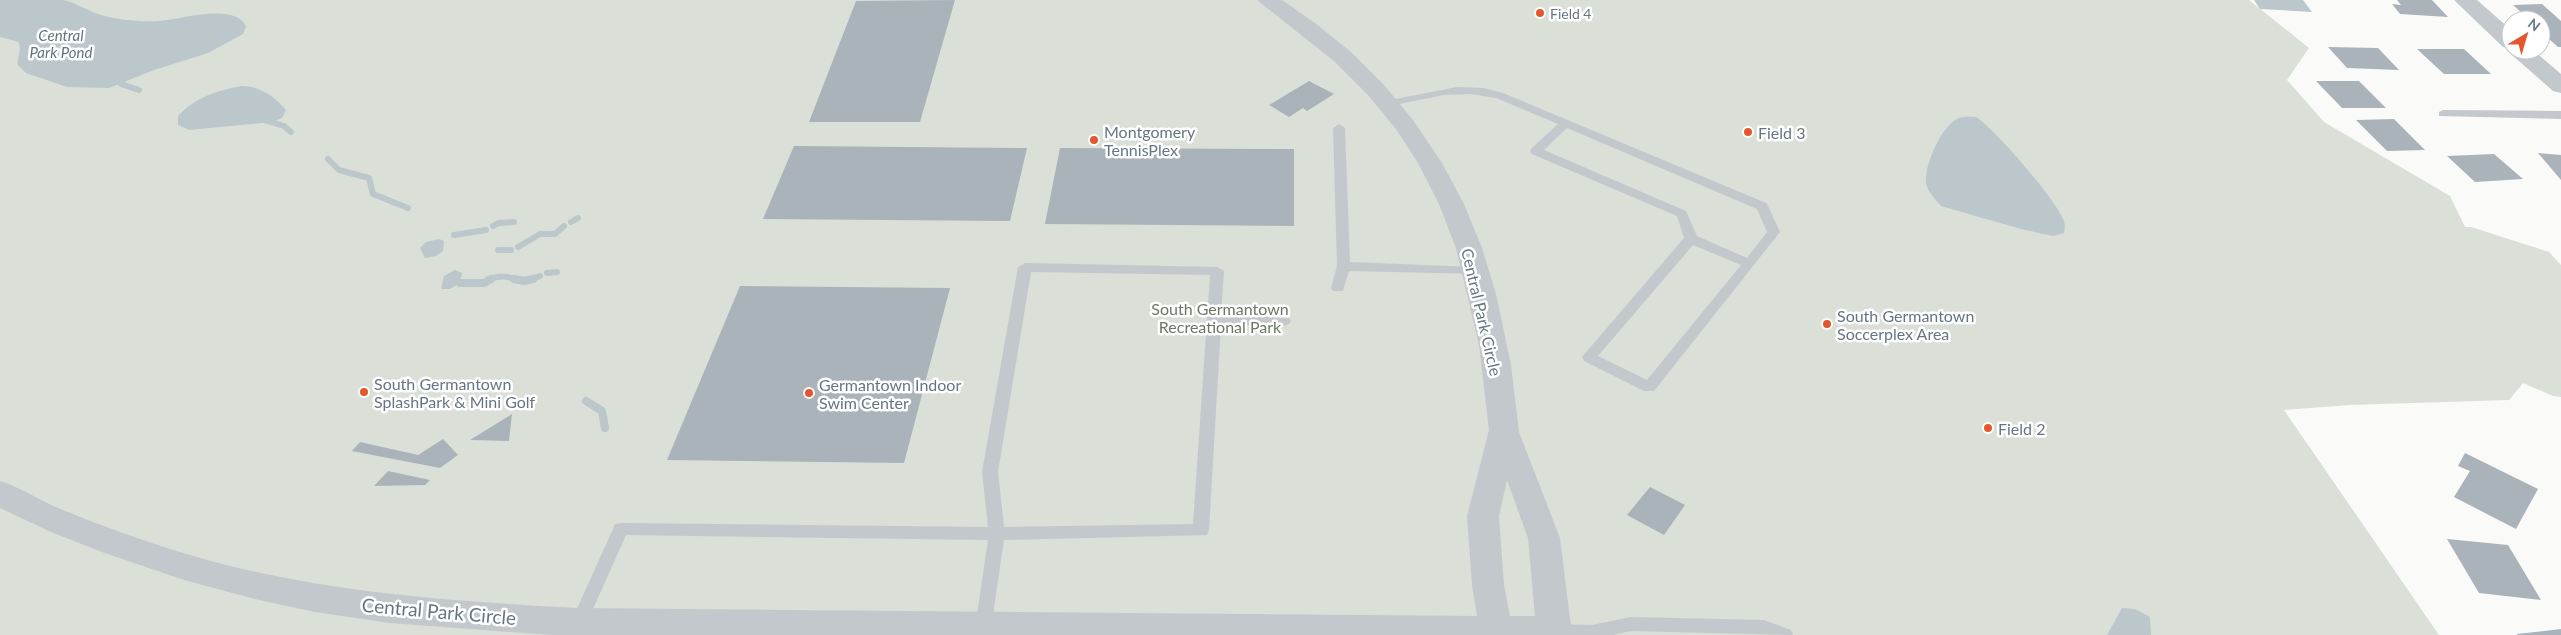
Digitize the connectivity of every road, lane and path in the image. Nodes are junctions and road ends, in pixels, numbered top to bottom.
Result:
1 (1268, 0) edge
2 (2465, 0) edge
3 (2501, 33) edge
4 (2531, 60) edge
5 (2561, 86) edge
6 (1389, 103) junction
7 (2443, 114) dead end
8 (2561, 115) edge
9 (1566, 123) junction
10 (1339, 128) dead end
11 (1690, 239) junction
12 (1749, 264) junction
13 (1344, 266) junction
14 (1475, 271) junction
15 (1338, 288) dead end
16 (1214, 320) junction
17 (1284, 321) dead end
18 (1504, 431) junction
19 (0, 493) edge
20 (997, 534) junction
21 (579, 622) junction
22 (983, 630) edge
23 (1497, 632) edge
24 (1554, 633) edge
25 (1785, 635) edge

1 - 6 street, Central Park Circle
2 - 3 street
4 - 5 street
6 - 9 lane
6 - 14 street, Central Park Circle
7 - 8 lane
9 - 11 lane
9 - 12 lane
10 - 13 lane
11 - 12 lane
11 - 12 lane
13 - 14 lane
13 - 15 lane
14 - 18 street, Central Park Circle
16 - 17 lane
16 - 20 lane
16 - 20 lane
18 - 23 street, Central Park Circle
18 - 24 street, Central Park Circle
19 - 21 street, Central Park Circle
20 - 21 lane
20 - 22 lane
21 - 22 street, Central Park Circle
22 - 23 street, Central Park Circle
23 - 24 street, Central Park Circle
24 - 25 lane

